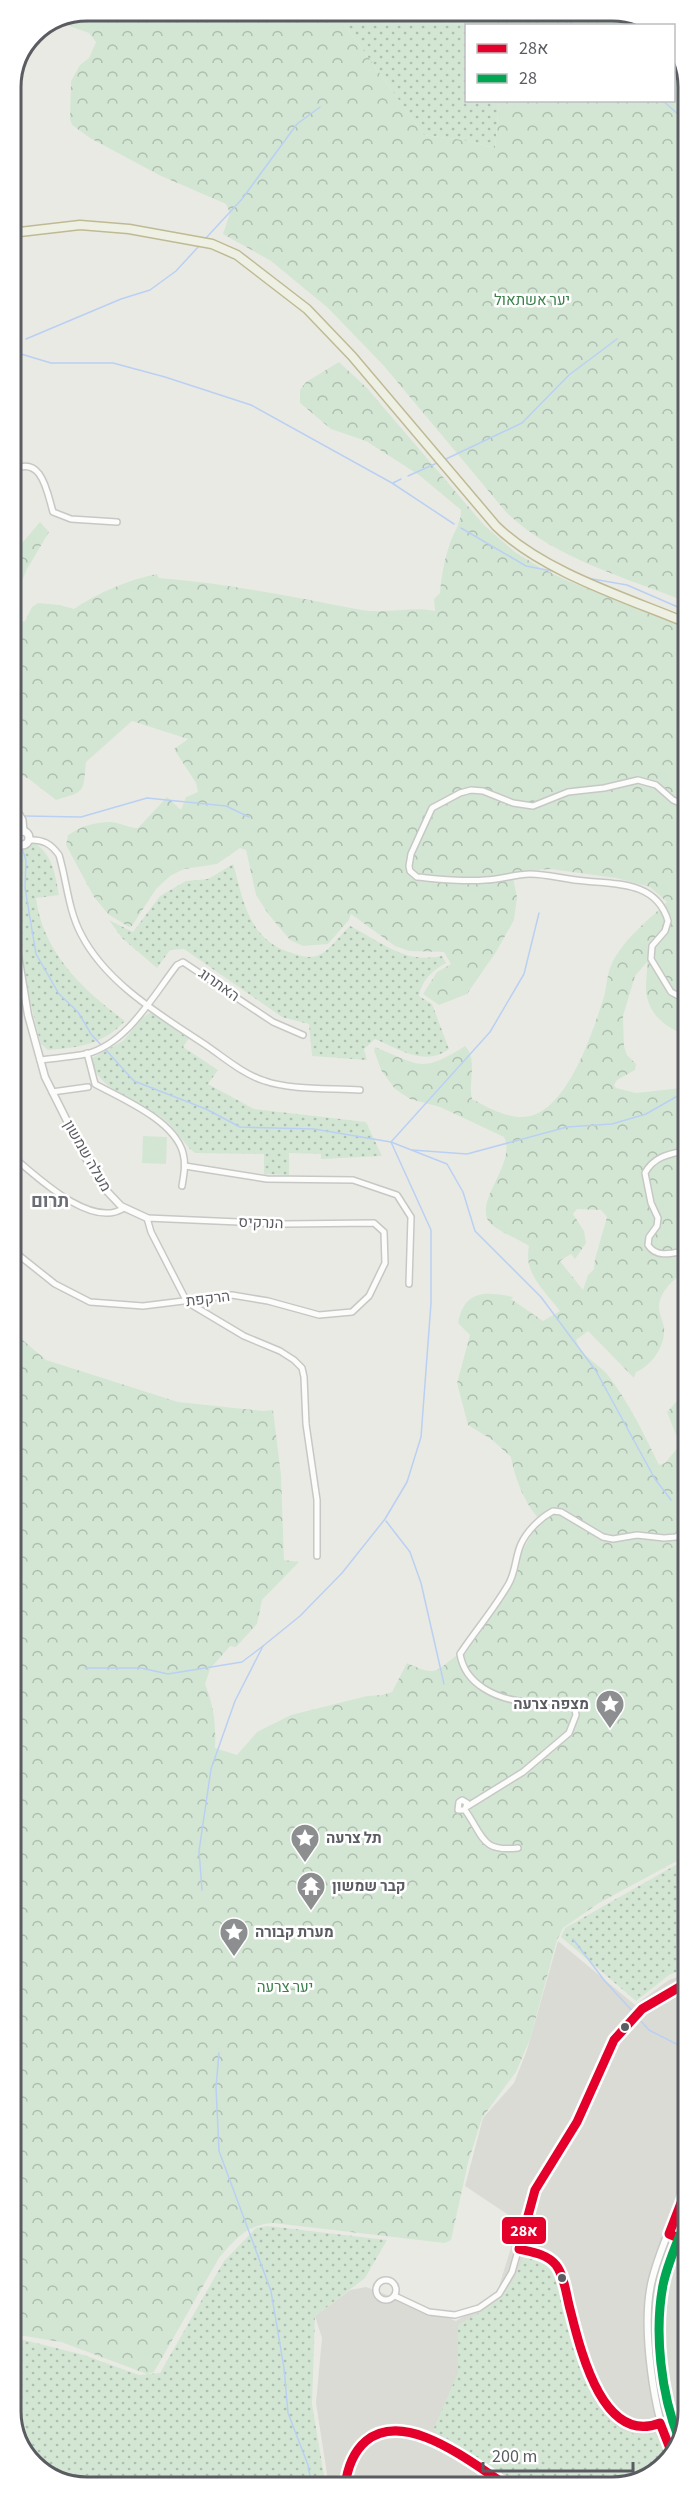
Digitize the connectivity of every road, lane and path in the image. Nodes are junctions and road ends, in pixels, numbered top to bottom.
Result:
1 (21, 232) edge
2 (21, 468) edge
3 (117, 522) dead end
4 (678, 619) edge
5 (678, 802) edge
6 (21, 818) edge
7 (23, 831) joint
8 (29, 840) junction
9 (21, 844) edge
10 (21, 975) edge
11 (678, 996) edge
12 (147, 1004) junction
13 (303, 1035) dead end
14 (87, 1053) junction
15 (40, 1060) junction
16 (88, 1087) dead end
17 (360, 1090) dead end
18 (52, 1092) junction
19 (678, 1153) edge
20 (21, 1163) edge
21 (185, 1166) junction
22 (182, 1186) dead end
23 (124, 1208) junction
24 (147, 1218) junction
25 (374, 1223) joint
26 (678, 1251) edge
27 (21, 1257) edge
28 (409, 1284) dead end
29 (187, 1302) junction
30 (678, 1536) edge
31 (317, 1556) dead end
32 (518, 1848) dead end
33 (678, 1988) edge
34 (678, 2211) edge
35 (669, 2234) junction
36 (678, 2238) edge
37 (519, 2248) junction
38 (395, 2296) dead end
39 (660, 2423) junction
40 (669, 2445) edge
41 (347, 2477) edge
42 (493, 2477) edge

1 - 4 highway
2 - 3 street
5 - 11 street
6 - 7 main road
7 - 8 main road
8 - 9 main road
8 - 12 street
10 - 15 street, מעלה שמשון
12 - 13 street, האתרוג
12 - 14 street
12 - 17 street
14 - 15 street
14 - 21 street
15 - 18 street, מעלה שמשון
16 - 18 street
18 - 23 street, מעלה שמשון
19 - 26 street
20 - 23 street
21 - 22 street
21 - 28 street
23 - 24 street, מעלה שמשון
24 - 25 street, הנרקיס
24 - 29 street
25 - 29 street, הרקפת
27 - 29 street, הרקפת
29 - 31 street
30 - 32 street
33 - 37 street
34 - 35 street
35 - 36 street
35 - 39 street
37 - 38 street
37 - 39 street
39 - 40 street
41 - 42 street

